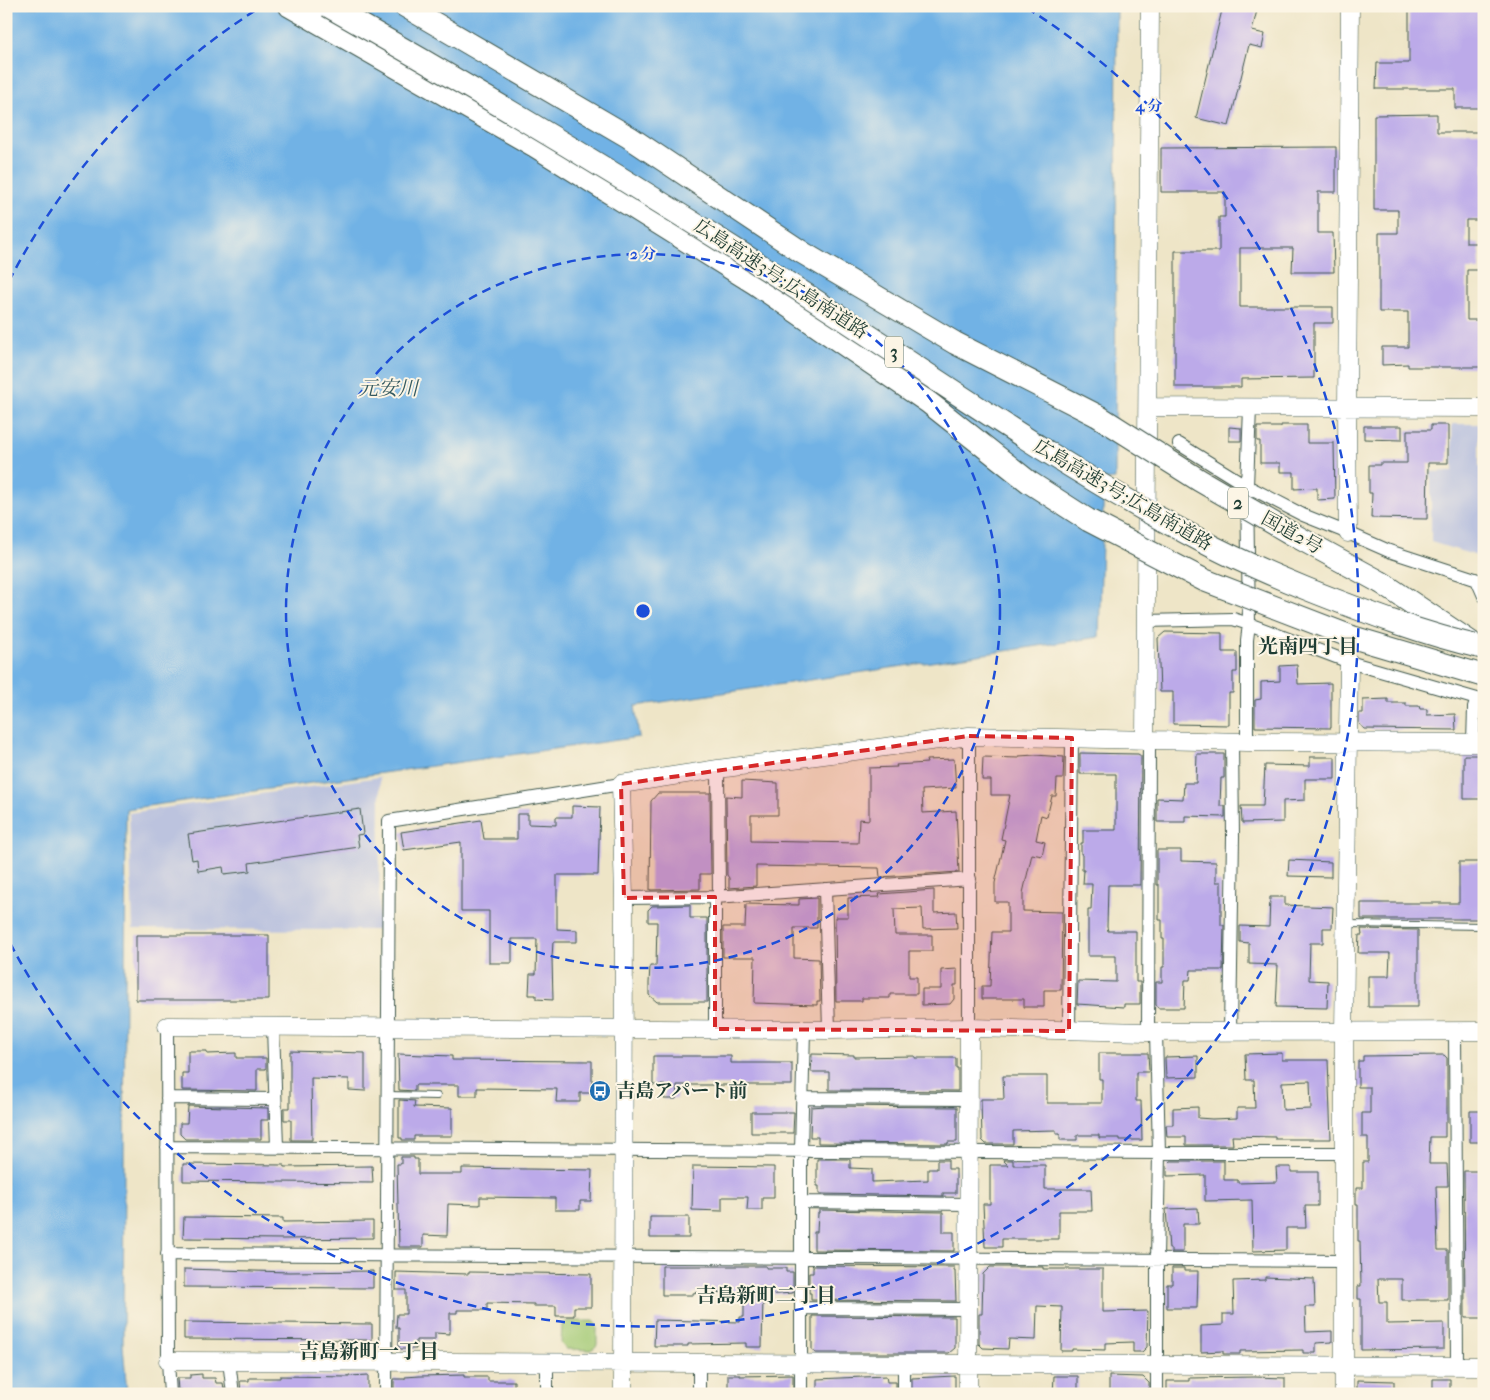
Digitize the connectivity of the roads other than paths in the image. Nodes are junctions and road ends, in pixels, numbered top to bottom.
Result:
1 (290, 6) edge
2 (328, 6) edge
3 (405, 6) edge
4 (1150, 6) edge
5 (1350, 6) edge
6 (1148, 408) junction
7 (1250, 408) junction
8 (1484, 408) edge
9 (1347, 409) junction
10 (1179, 444) dead end
11 (1247, 486) junction
12 (1348, 532) junction
13 (1480, 581) edge
14 (1484, 596) edge
15 (1145, 621) junction
16 (1249, 624) junction
17 (1484, 650) edge
18 (1350, 662) junction
19 (1484, 676) edge
20 (1481, 700) edge
21 (969, 736) junction
22 (1072, 738) junction
23 (1145, 740) junction
24 (1240, 742) junction
25 (1348, 743) junction
26 (1478, 743) edge
27 (718, 769) junction
28 (621, 784) junction
29 (970, 878) junction
30 (825, 889) junction
31 (717, 897) junction
32 (624, 898) junction
33 (1346, 924) junction
34 (1484, 926) edge
35 (167, 1026) joint
36 (273, 1027) junction
37 (388, 1028) junction
38 (969, 1028) junction
39 (624, 1029) junction
40 (715, 1029) junction
41 (804, 1030) junction
42 (828, 1030) junction
43 (1068, 1031) junction
44 (1455, 1031) junction
45 (1484, 1031) edge
46 (1152, 1032) junction
47 (1230, 1032) junction
48 (1344, 1032) junction
49 (388, 1095) junction
50 (437, 1096) dead end
51 (167, 1098) junction
52 (802, 1098) junction
53 (275, 1099) junction
54 (969, 1099) junction
55 (167, 1147) junction
56 (277, 1147) junction
57 (387, 1148) junction
58 (624, 1149) junction
59 (801, 1150) junction
60 (969, 1151) junction
61 (1159, 1153) junction
62 (1345, 1153) junction
63 (801, 1202) junction
64 (968, 1204) junction
65 (167, 1254) junction
66 (386, 1255) junction
67 (623, 1256) junction
68 (801, 1258) junction
69 (968, 1258) junction
70 (1157, 1260) junction
71 (1345, 1261) junction
72 (801, 1308) junction
73 (968, 1308) junction
74 (168, 1361) junction
75 (229, 1361) junction
76 (386, 1362) junction
77 (547, 1362) junction
78 (623, 1362) junction
79 (699, 1363) junction
80 (801, 1363) junction
81 (904, 1363) junction
82 (968, 1364) junction
83 (1157, 1364) junction
84 (1344, 1365) junction
85 (1457, 1366) junction
86 (1484, 1366) edge
87 (170, 1394) edge
88 (233, 1394) edge
89 (386, 1394) edge
90 (547, 1394) edge
91 (623, 1394) edge
92 (699, 1394) edge
93 (801, 1394) edge
94 (904, 1394) edge
95 (968, 1394) edge
96 (1157, 1394) edge
97 (1344, 1394) edge

1 - 19 highway, bridge
2 - 17 highway, 広島高速3号;広島南道路 / 3, bridge
3 - 17 highway, 国道2号 / 2, bridge
4 - 6 street
5 - 9 street
6 - 7 street
6 - 15 street
7 - 9 street
7 - 11 street
8 - 9 street
9 - 12 street
10 - 11 street
11 - 12 street
11 - 16 street
12 - 13 street
13 - 14 street
15 - 16 street
15 - 23 street
16 - 18 street
16 - 24 street
18 - 20 street
18 - 25 street
20 - 26 street
21 - 22 street
21 - 27 street
21 - 29 street
22 - 23 street
22 - 43 street
23 - 24 street
23 - 46 street
24 - 25 street
24 - 47 street
25 - 26 street
25 - 33 street
27 - 28 street
27 - 31 street
28 - 32 street
28 - 37 street
29 - 30 street
29 - 38 street
30 - 31 street
30 - 42 street
31 - 32 street
31 - 40 street
32 - 39 street
33 - 34 lane
33 - 48 street
35 - 36 street
35 - 51 street
36 - 37 street
36 - 53 street
37 - 39 street
37 - 49 street
38 - 42 street
38 - 43 street
38 - 54 street
39 - 40 street
39 - 58 street
40 - 41 street
41 - 42 street
41 - 52 street
43 - 46 street
44 - 45 street
44 - 48 street
44 - 85 street
46 - 47 street
46 - 61 street
47 - 48 street
48 - 62 street
49 - 50 lane
49 - 57 street
51 - 53 street
51 - 55 street
52 - 54 street
52 - 59 street
53 - 56 street
54 - 60 street
55 - 56 street
55 - 65 street
56 - 57 street
57 - 58 street
57 - 66 street
58 - 59 street
58 - 67 street
59 - 60 street
59 - 63 street
60 - 61 street
60 - 64 street
61 - 62 street
61 - 70 street
62 - 71 street
63 - 64 street
63 - 68 street
64 - 69 street
65 - 66 street
65 - 74 street
66 - 67 street
66 - 76 street
67 - 68 street
67 - 78 street
68 - 69 street
68 - 72 street
69 - 70 street
69 - 73 street
70 - 71 street
70 - 83 street
71 - 84 street
72 - 73 street
72 - 80 street
73 - 82 street
74 - 75 street
74 - 87 street
75 - 76 street
75 - 88 street
76 - 77 street
76 - 89 street
77 - 78 street
77 - 90 street
78 - 79 street
78 - 91 street
79 - 80 street
79 - 92 street
80 - 81 street
80 - 93 street
81 - 82 street
81 - 94 street
82 - 83 street
82 - 95 street
83 - 84 street
83 - 96 street
84 - 85 street
84 - 97 street
85 - 86 street

